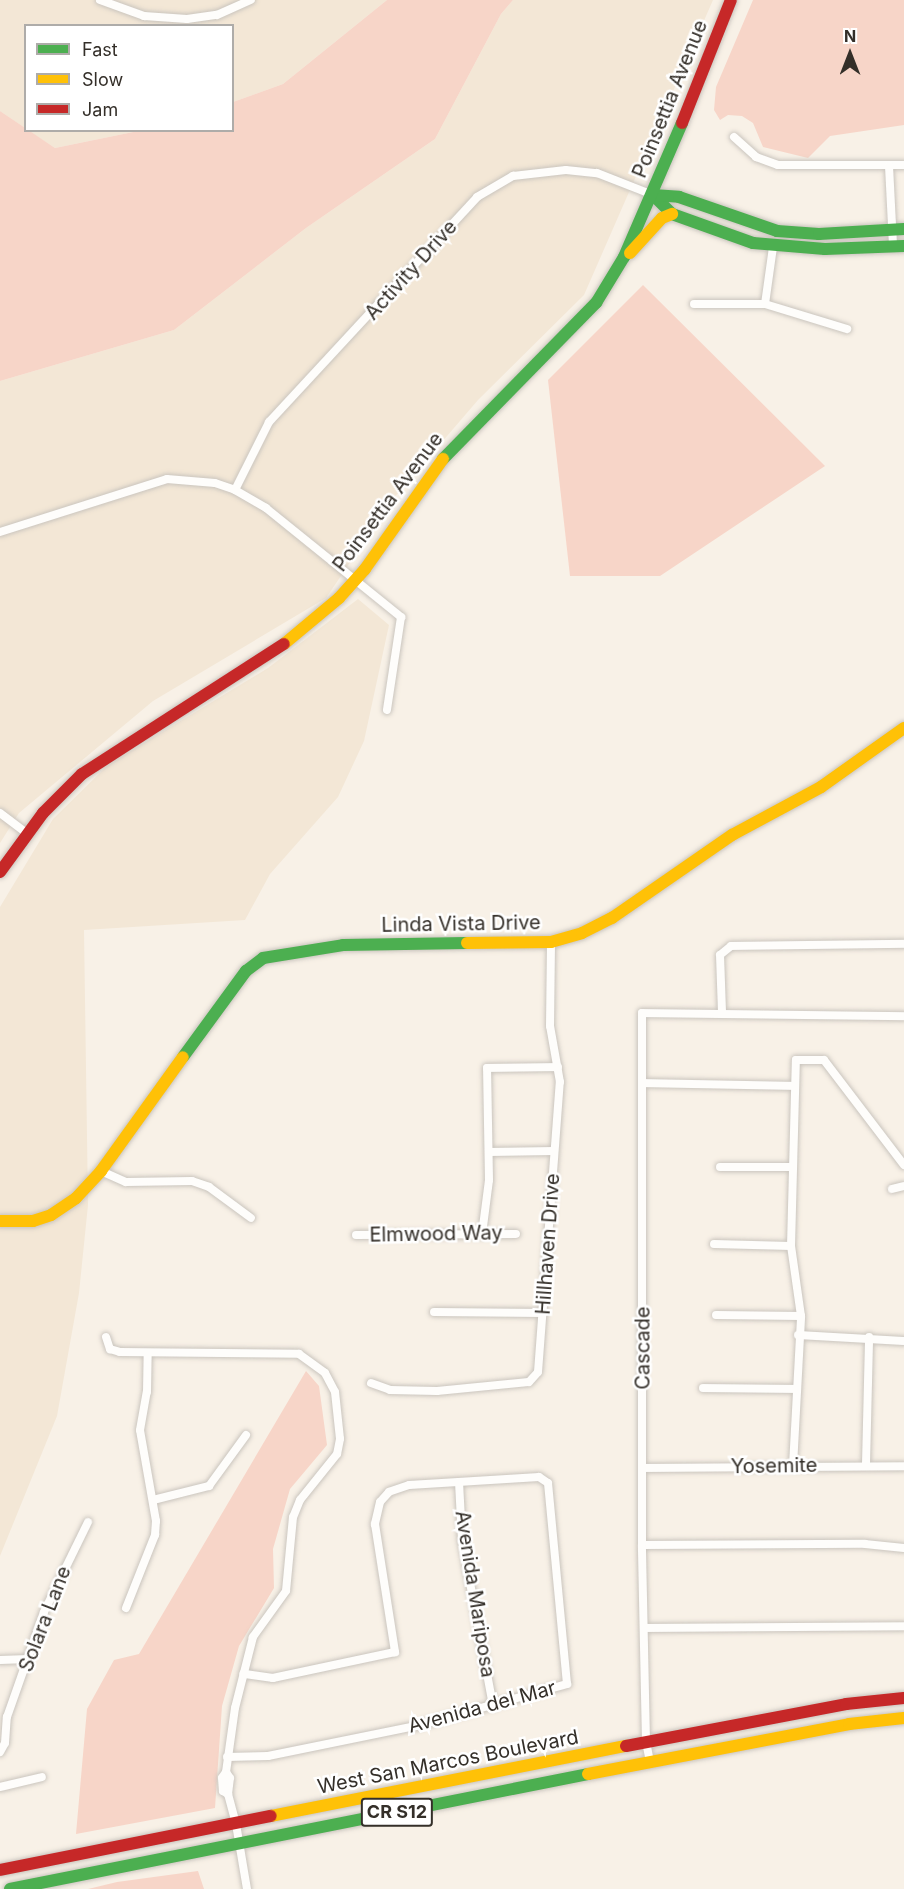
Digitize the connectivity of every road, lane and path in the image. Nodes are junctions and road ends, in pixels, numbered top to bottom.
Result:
1 (100, 0) edge
2 (251, 0) edge
3 (731, 0) edge
4 (734, 137) dead end
5 (904, 165) edge
6 (889, 166) junction
7 (653, 195) junction
8 (672, 214) junction
9 (899, 229) edge
10 (899, 246) edge
11 (773, 247) junction
12 (624, 257) junction
13 (694, 304) dead end
14 (765, 304) junction
15 (847, 329) dead end
16 (235, 490) junction
17 (0, 532) edge
18 (353, 582) junction
19 (387, 710) dead end
20 (904, 728) edge
21 (0, 813) edge
22 (27, 833) junction
23 (0, 872) edge
24 (551, 942) junction
25 (904, 944) edge
26 (722, 1012) junction
27 (904, 1016) edge
28 (558, 1067) junction
29 (643, 1083) junction
30 (795, 1086) junction
31 (554, 1151) junction
32 (489, 1152) junction
33 (904, 1165) edge
34 (720, 1167) dead end
35 (793, 1167) junction
36 (101, 1171) junction
37 (904, 1186) edge
38 (892, 1189) dead end
39 (251, 1218) dead end
40 (0, 1221) edge
41 (482, 1233) junction
42 (516, 1233) dead end
43 (356, 1235) dead end
44 (714, 1244) dead end
45 (792, 1246) junction
46 (434, 1312) dead end
47 (543, 1313) junction
48 (716, 1315) dead end
49 (801, 1316) junction
50 (798, 1335) junction
51 (106, 1337) dead end
52 (869, 1337) junction
53 (904, 1341) edge
54 (148, 1353) junction
55 (371, 1383) dead end
56 (703, 1388) dead end
57 (797, 1389) junction
58 (246, 1435) dead end
59 (866, 1464) junction
60 (793, 1466) junction
61 (904, 1466) edge
62 (643, 1468) junction
63 (459, 1482) junction
64 (153, 1500) junction
65 (88, 1522) dead end
66 (642, 1545) junction
67 (904, 1548) edge
68 (126, 1608) dead end
69 (904, 1626) edge
70 (645, 1628) junction
71 (28, 1659) junction
72 (0, 1660) edge
73 (243, 1674) junction
74 (904, 1698) edge
75 (493, 1706) junction
76 (904, 1718) edge
77 (646, 1742) junction
78 (0, 1752) edge
79 (227, 1757) junction
80 (650, 1762) junction
81 (42, 1777) dead end
82 (0, 1787) edge
83 (236, 1824) junction
84 (240, 1844) junction
85 (0, 1870) edge
86 (10, 1889) edge
87 (247, 1889) edge

1 - 2 street
3 - 7 main road, Poinsettia Avenue
4 - 6 street
5 - 6 street
6 - 9 street
7 - 8 main road
7 - 9 main road
7 - 12 main road, Poinsettia Avenue
7 - 16 street, Activity Drive
8 - 11 main road
8 - 12 main road
9 - 10 street
10 - 11 main road
11 - 14 street
12 - 18 main road, Poinsettia Avenue
13 - 14 street
14 - 15 street
16 - 17 street
16 - 18 street
18 - 19 street
18 - 22 main road, Poinsettia Avenue
20 - 24 main road, Linda Vista Drive
21 - 22 street
22 - 23 main road, Poinsettia Avenue
24 - 28 street, Hillhaven Drive
24 - 36 main road, Linda Vista Drive
25 - 26 street
26 - 27 street
26 - 29 street, Cascade
28 - 31 street, Hillhaven Drive
28 - 32 street
29 - 30 street
29 - 62 street, Cascade
30 - 33 street
30 - 35 street
31 - 32 street
31 - 47 street, Hillhaven Drive
32 - 41 street
34 - 35 street
35 - 45 street
36 - 39 street
36 - 40 main road, Linda Vista Drive
37 - 38 street
41 - 42 street, Elmwood Way
41 - 43 street, Elmwood Way
44 - 45 street
45 - 49 street
46 - 47 street
47 - 55 street, Hillhaven Drive
48 - 49 street
49 - 50 street
50 - 52 street
50 - 57 street
51 - 54 street
52 - 53 street
52 - 59 street
54 - 64 street
54 - 73 street
56 - 57 street
57 - 60 street
58 - 64 street
59 - 60 street, Yosemite
59 - 61 street, Yosemite
60 - 62 street, Yosemite
62 - 66 street, Cascade
63 - 73 street
63 - 75 street, Avenida Mariposa
63 - 75 street, Avenida del Mar
64 - 68 street
65 - 71 street, Solara Lane
66 - 67 street
66 - 70 street, Cascade
69 - 70 street
70 - 77 street, Cascade
71 - 72 street
71 - 78 street, Solara Lane
73 - 79 street
74 - 77 main road, West San Marcos Boulevard / CR S12
75 - 79 street, Avenida del Mar
76 - 80 main road, West San Marcos Boulevard / CR S12
77 - 80 street, Cascade
77 - 83 main road, West San Marcos Boulevard / CR S12
79 - 83 street
80 - 84 main road, West San Marcos Boulevard / CR S12
81 - 82 street
83 - 84 street
83 - 85 main road, West San Marcos Boulevard / CR S12
84 - 86 main road, West San Marcos Boulevard / CR S12
84 - 87 street

